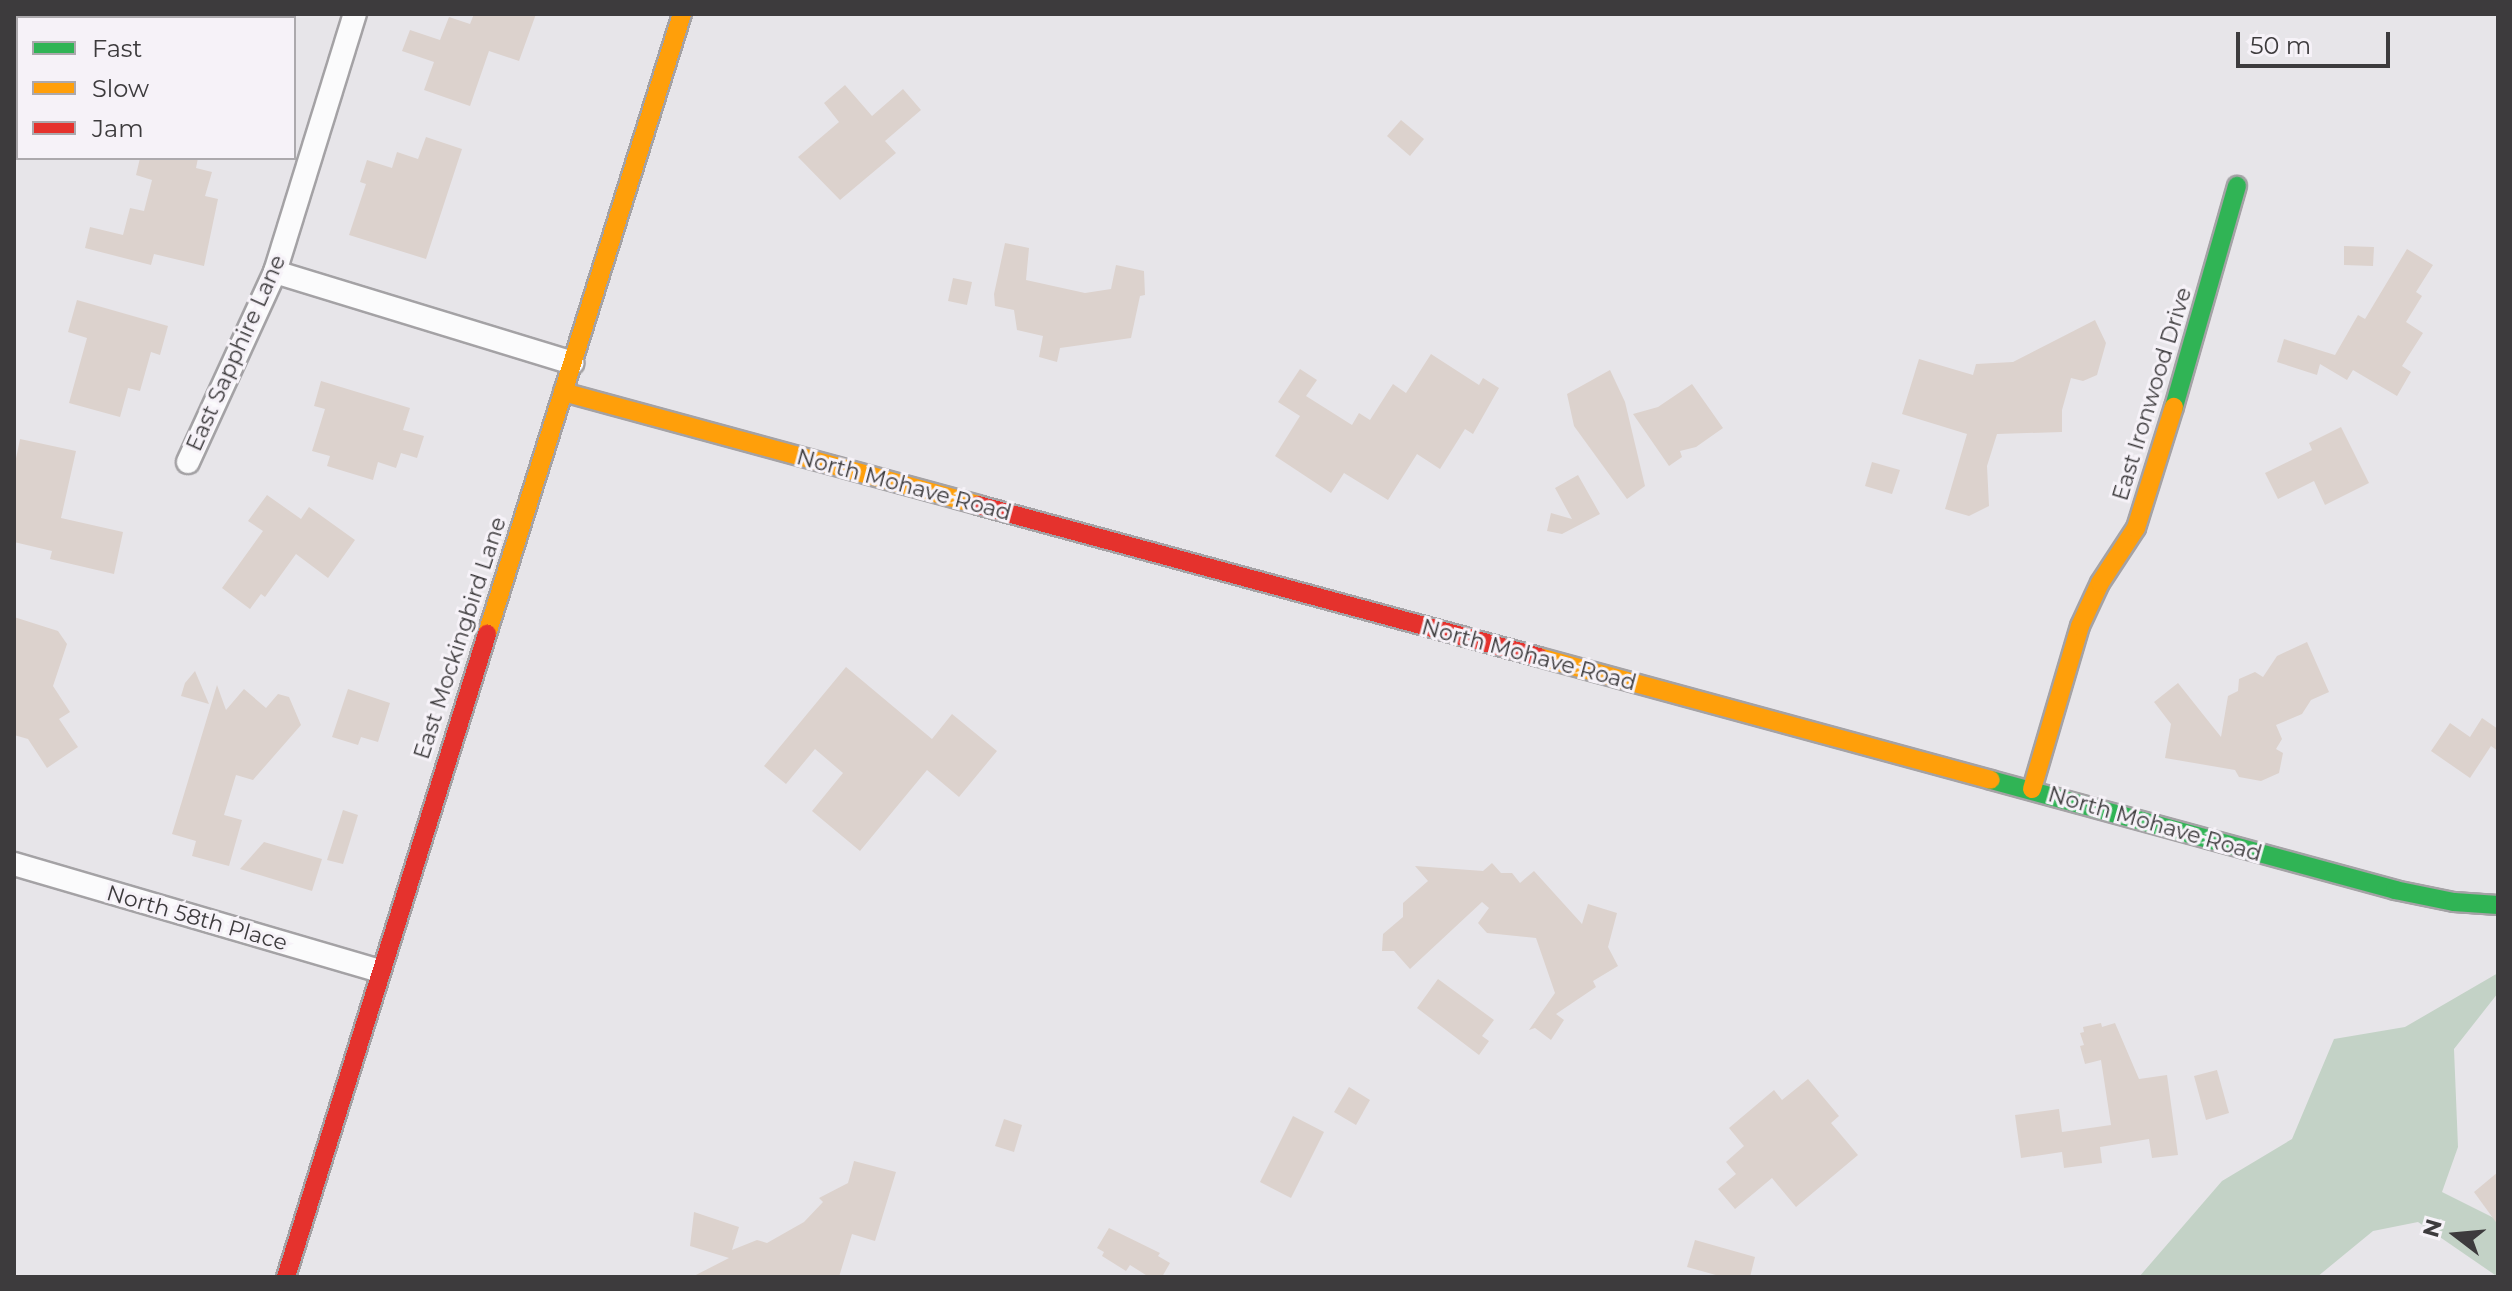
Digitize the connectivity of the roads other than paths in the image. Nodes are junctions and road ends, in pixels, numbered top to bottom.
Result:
1 (355, 14) edge
2 (682, 14) edge
3 (2237, 186) dead end
4 (275, 272) junction
5 (572, 363) junction
6 (563, 392) junction
7 (188, 462) dead end
8 (2032, 789) junction
9 (14, 864) edge
10 (2498, 905) edge
11 (379, 971) junction
12 (286, 1277) edge

1 - 4 street, East Sapphire Lane
2 - 5 street, East Mockingbird Lane
3 - 8 street, East Ironwood Drive
4 - 5 street
4 - 7 street, East Sapphire Lane
5 - 6 street, East Mockingbird Lane
6 - 8 street, North Mohave Road
6 - 11 street, East Mockingbird Lane
8 - 10 street, North Mohave Road
9 - 11 street, North 58th Place
11 - 12 street, East Mockingbird Lane

